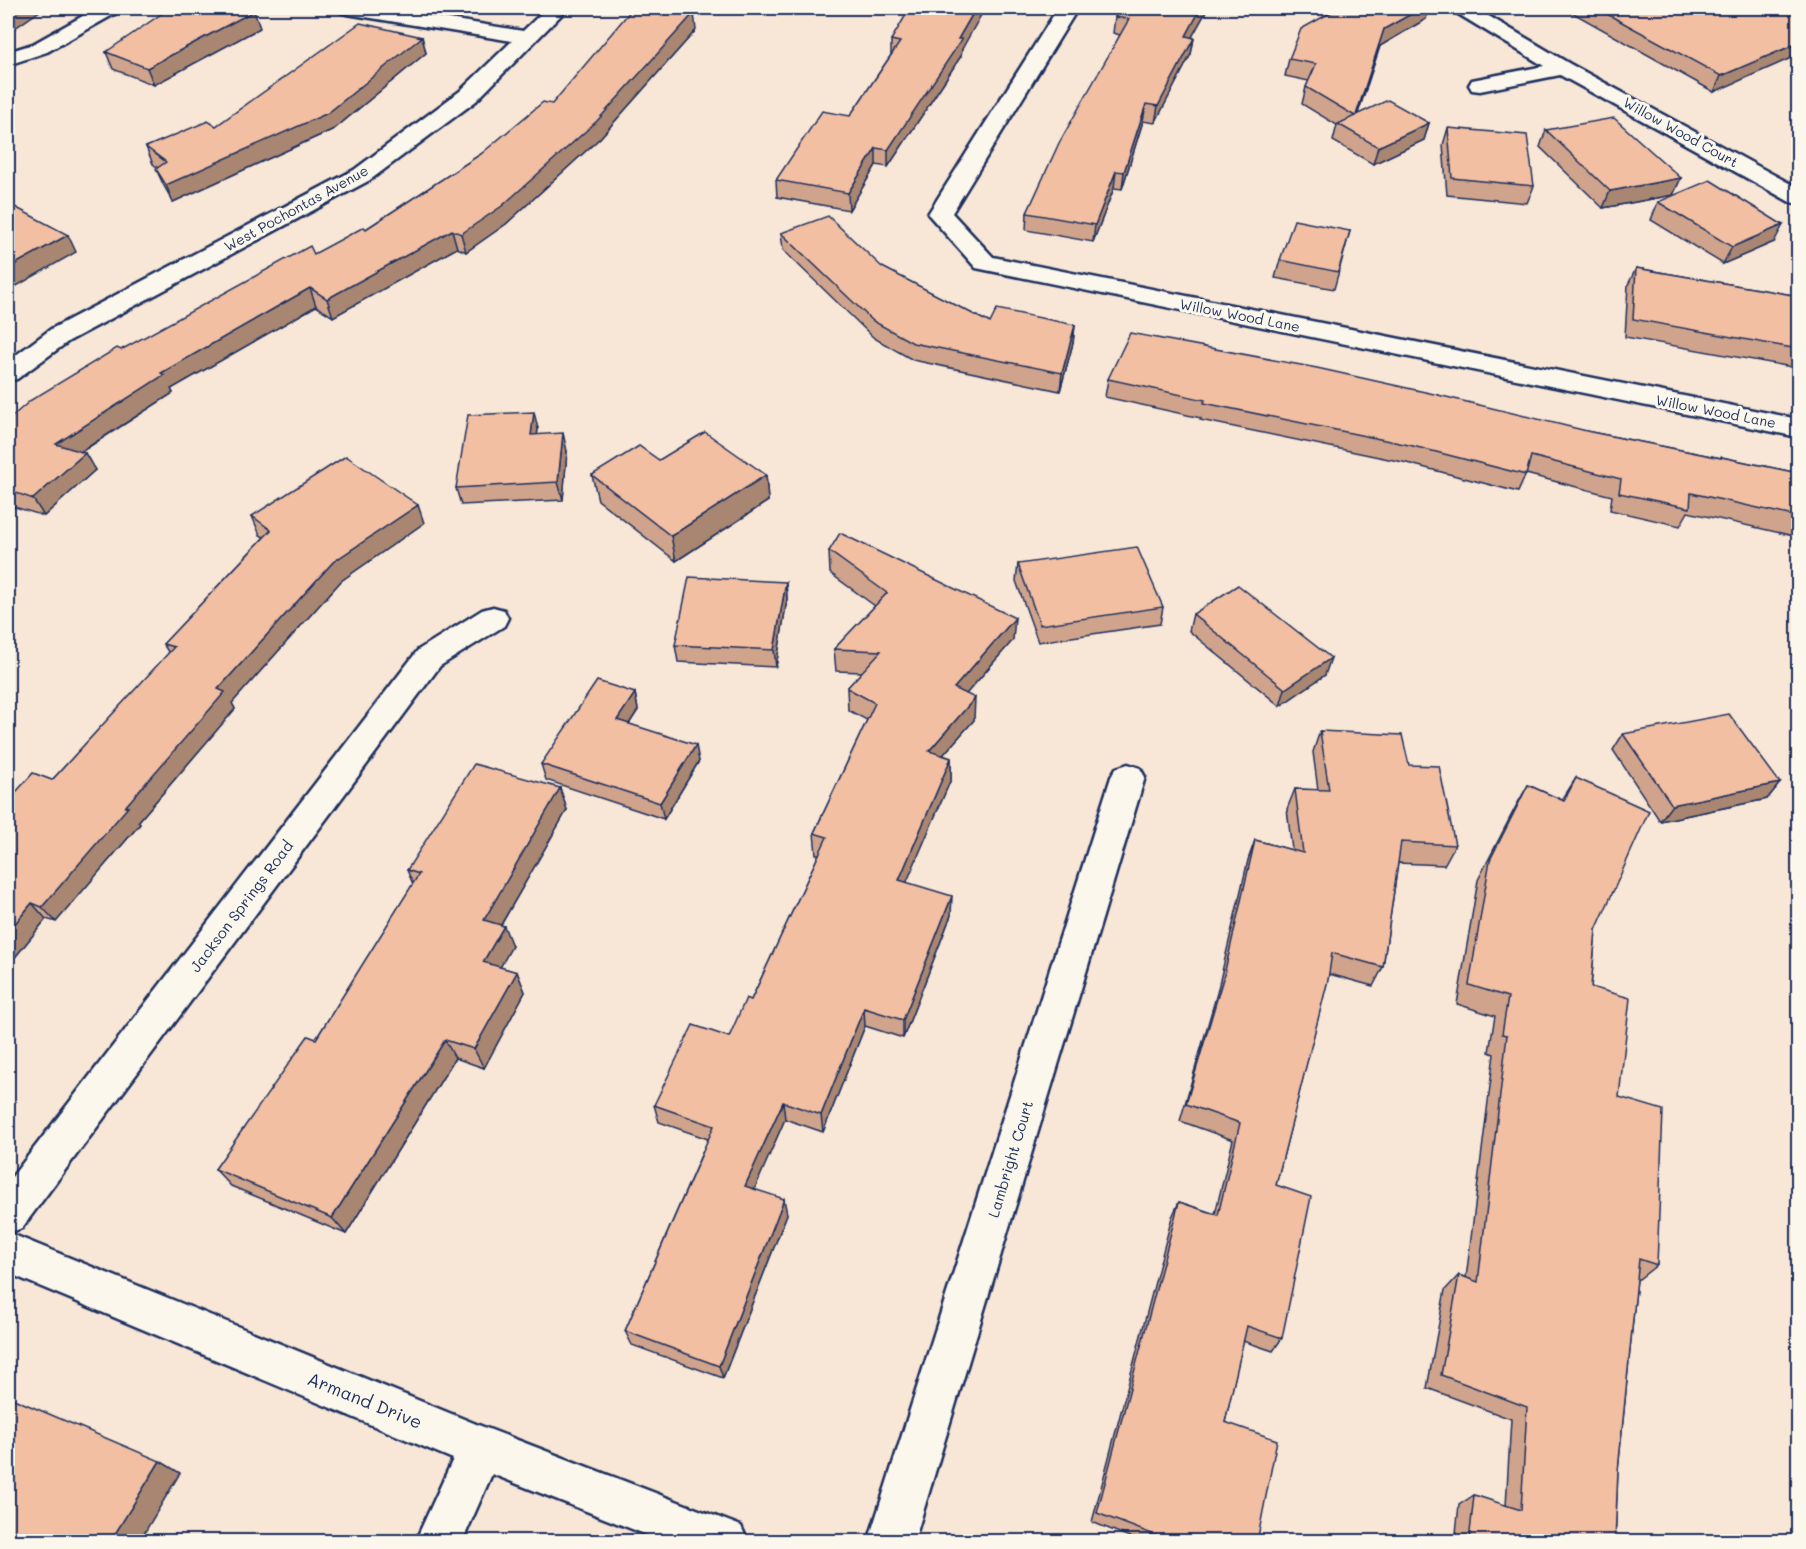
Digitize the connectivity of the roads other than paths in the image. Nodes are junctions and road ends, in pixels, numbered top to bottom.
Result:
1 (111, 8) edge
2 (347, 8) edge
3 (558, 8) edge
4 (1068, 8) edge
5 (1462, 8) edge
6 (525, 37) junction
7 (8, 59) edge
8 (1563, 68) junction
9 (1480, 85) dead end
10 (1798, 197) edge
11 (8, 373) edge
12 (1798, 428) edge
13 (493, 618) dead end
14 (1128, 777) dead end
15 (8, 1214) edge
16 (8, 1253) edge
17 (482, 1448) junction
18 (438, 1542) edge
19 (725, 1542) edge
20 (891, 1542) edge

1 - 7 street
2 - 6 street
3 - 6 street, West Pochontas Avenue
4 - 12 street, Willow Wood Lane
5 - 8 street, Willow Wood Court
6 - 11 street, West Pochontas Avenue
8 - 9 street
8 - 10 street, Willow Wood Court
13 - 15 street, Jackson Springs Road
14 - 20 street, Lambright Court
16 - 17 street, Armand Drive
17 - 18 street
17 - 19 street, Armand Drive

